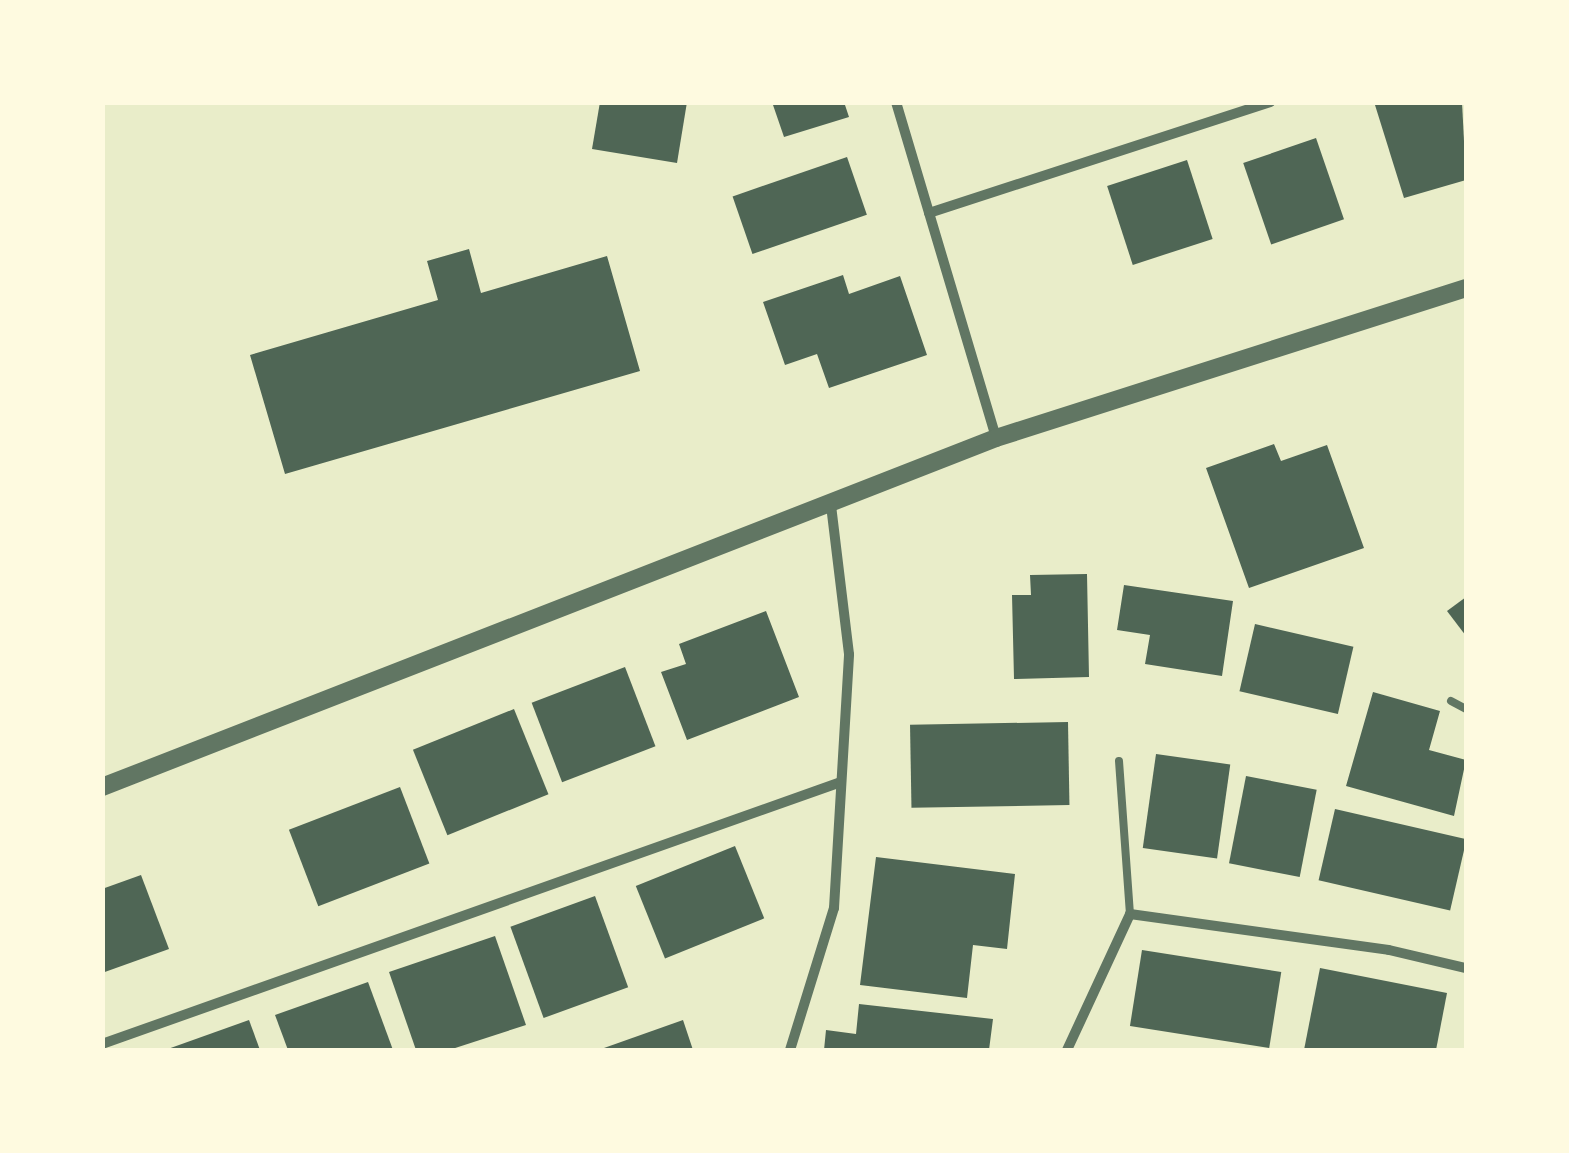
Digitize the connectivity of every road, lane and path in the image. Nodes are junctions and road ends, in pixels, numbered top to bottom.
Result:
1 (896, 102) edge
2 (1270, 102) edge
3 (929, 213) junction
4 (1466, 288) edge
5 (996, 438) junction
6 (832, 505) junction
7 (1451, 701) dead end
8 (1466, 709) edge
9 (1119, 761) dead end
10 (841, 782) junction
11 (102, 787) edge
12 (1130, 914) junction
13 (1466, 968) edge
14 (102, 1044) edge
15 (790, 1050) edge
16 (1068, 1050) edge

1 - 3 street
2 - 3 street
3 - 5 street
4 - 5 street
5 - 6 street
6 - 10 street
6 - 11 street
7 - 8 lane
9 - 12 lane
10 - 14 street
10 - 15 street
12 - 13 street
12 - 16 street

